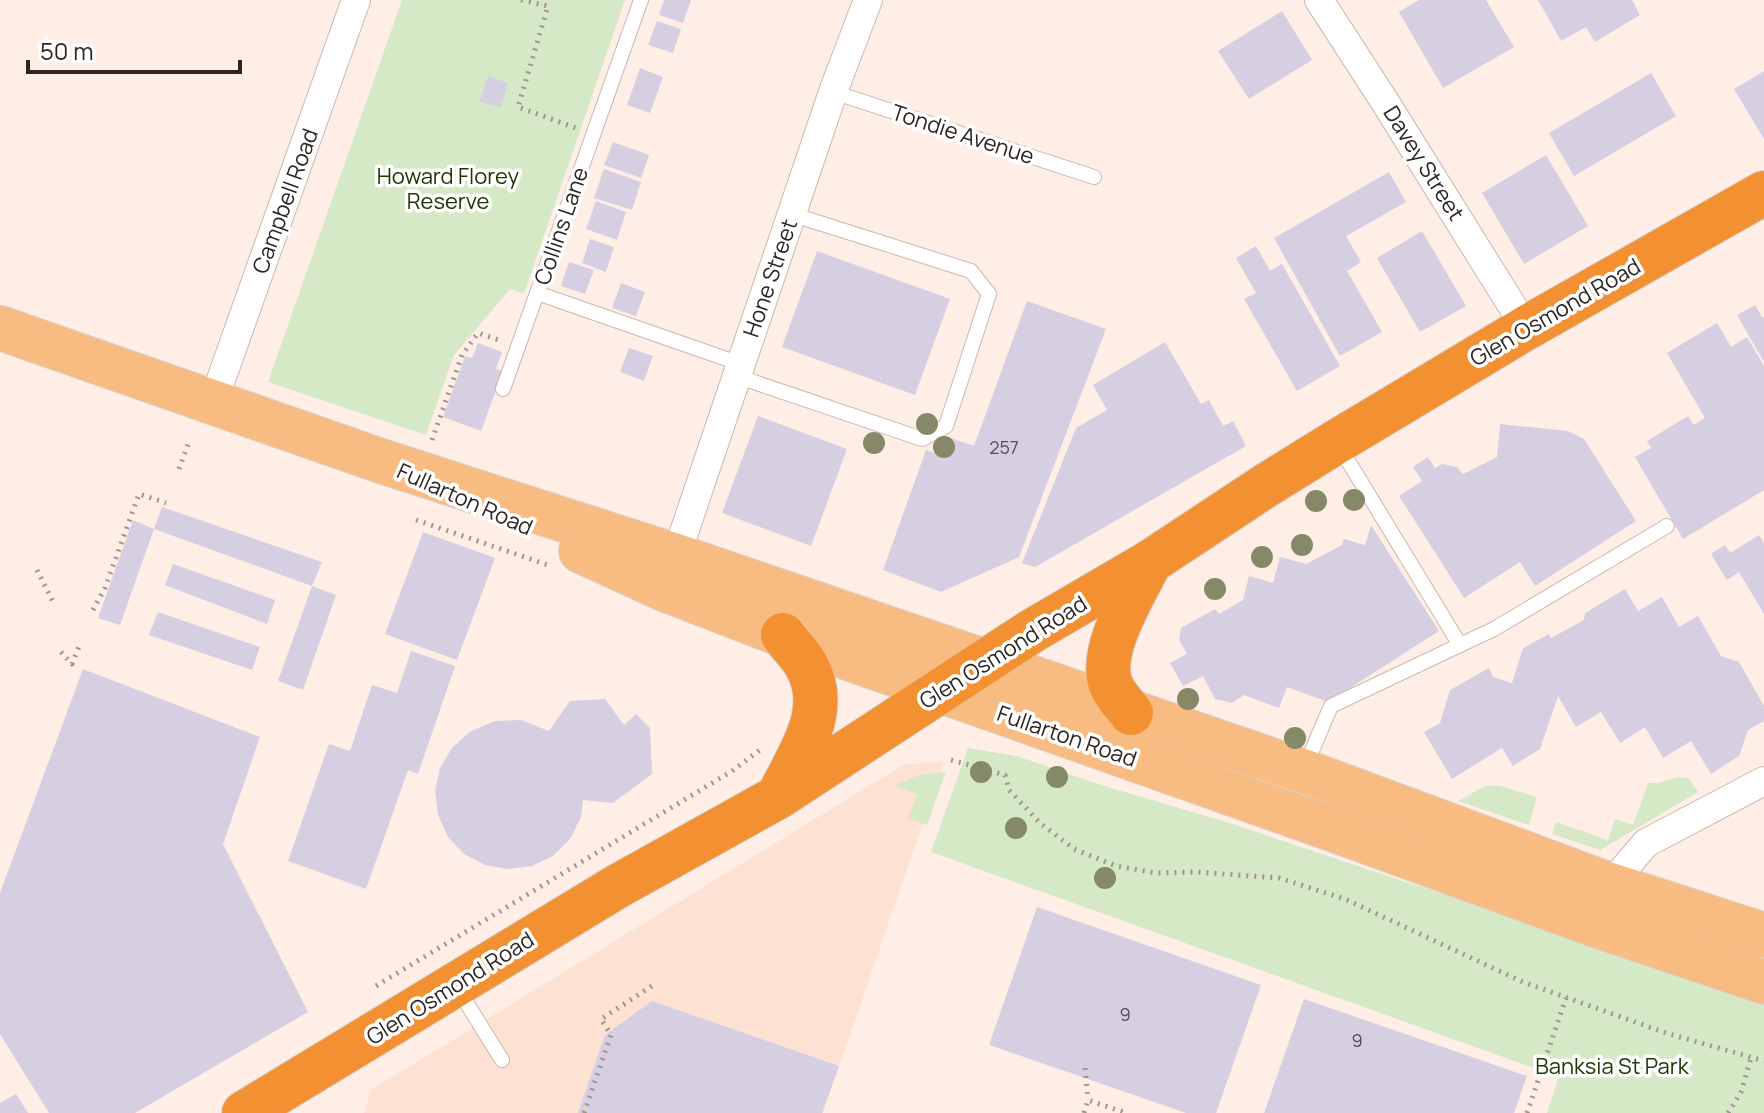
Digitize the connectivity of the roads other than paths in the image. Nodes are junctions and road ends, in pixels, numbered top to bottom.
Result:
1 (356, 0) edge
2 (641, 0) edge
3 (868, 0) edge
4 (1319, 0) edge
5 (833, 92) junction
6 (1094, 177) dead end
7 (1764, 193) edge
8 (791, 214) junction
9 (537, 293) junction
10 (0, 328) edge
11 (1526, 328) junction
12 (738, 370) junction
13 (503, 389) dead end
14 (213, 402) junction
15 (1336, 442) junction
16 (381, 461) junction
17 (1667, 526) dead end
18 (676, 556) junction
19 (1150, 562) junction
20 (783, 635) junction
21 (1460, 645) junction
22 (984, 661) junction
23 (940, 691) junction
24 (1131, 713) junction
25 (1303, 771) junction
26 (1764, 781) edge
27 (778, 797) junction
28 (1610, 885) junction
29 (1595, 925) junction
30 (1764, 935) edge
31 (1764, 982) edge
32 (455, 984) junction
33 (502, 1060) dead end
34 (244, 1113) edge

1 - 14 street, Campbell Road
2 - 9 lane, Collins Lane
3 - 5 street, Hone Street
4 - 11 street, Davey Street
5 - 6 lane, Tondie Avenue
5 - 8 street, Hone Street
7 - 11 highway, Glen Osmond Road
8 - 12 street, Hone Street
8 - 12 lane, Collins Lane
9 - 12 lane, Collins Lane
9 - 13 lane
10 - 14 main road, Fullarton Road
11 - 15 highway, Glen Osmond Road
12 - 18 street, Hone Street
14 - 16 main road, Fullarton Road
15 - 19 highway, Glen Osmond Road
15 - 21 lane
16 - 18 main road, Fullarton Road
16 - 20 main road, Fullarton Road
17 - 21 lane
18 - 22 main road, Fullarton Road
19 - 22 highway, Glen Osmond Road
19 - 24 highway
20 - 23 main road, Fullarton Road
20 - 27 highway
21 - 25 lane
22 - 23 highway, Glen Osmond Road
22 - 24 main road, Fullarton Road
23 - 27 highway, Glen Osmond Road
23 - 29 main road, Fullarton Road
24 - 25 main road, Fullarton Road
25 - 28 main road, Fullarton Road
26 - 28 street
27 - 32 highway, Glen Osmond Road
28 - 29 street
28 - 30 main road, Fullarton Road
29 - 31 main road, Fullarton Road
32 - 33 lane
32 - 34 highway, Glen Osmond Road

